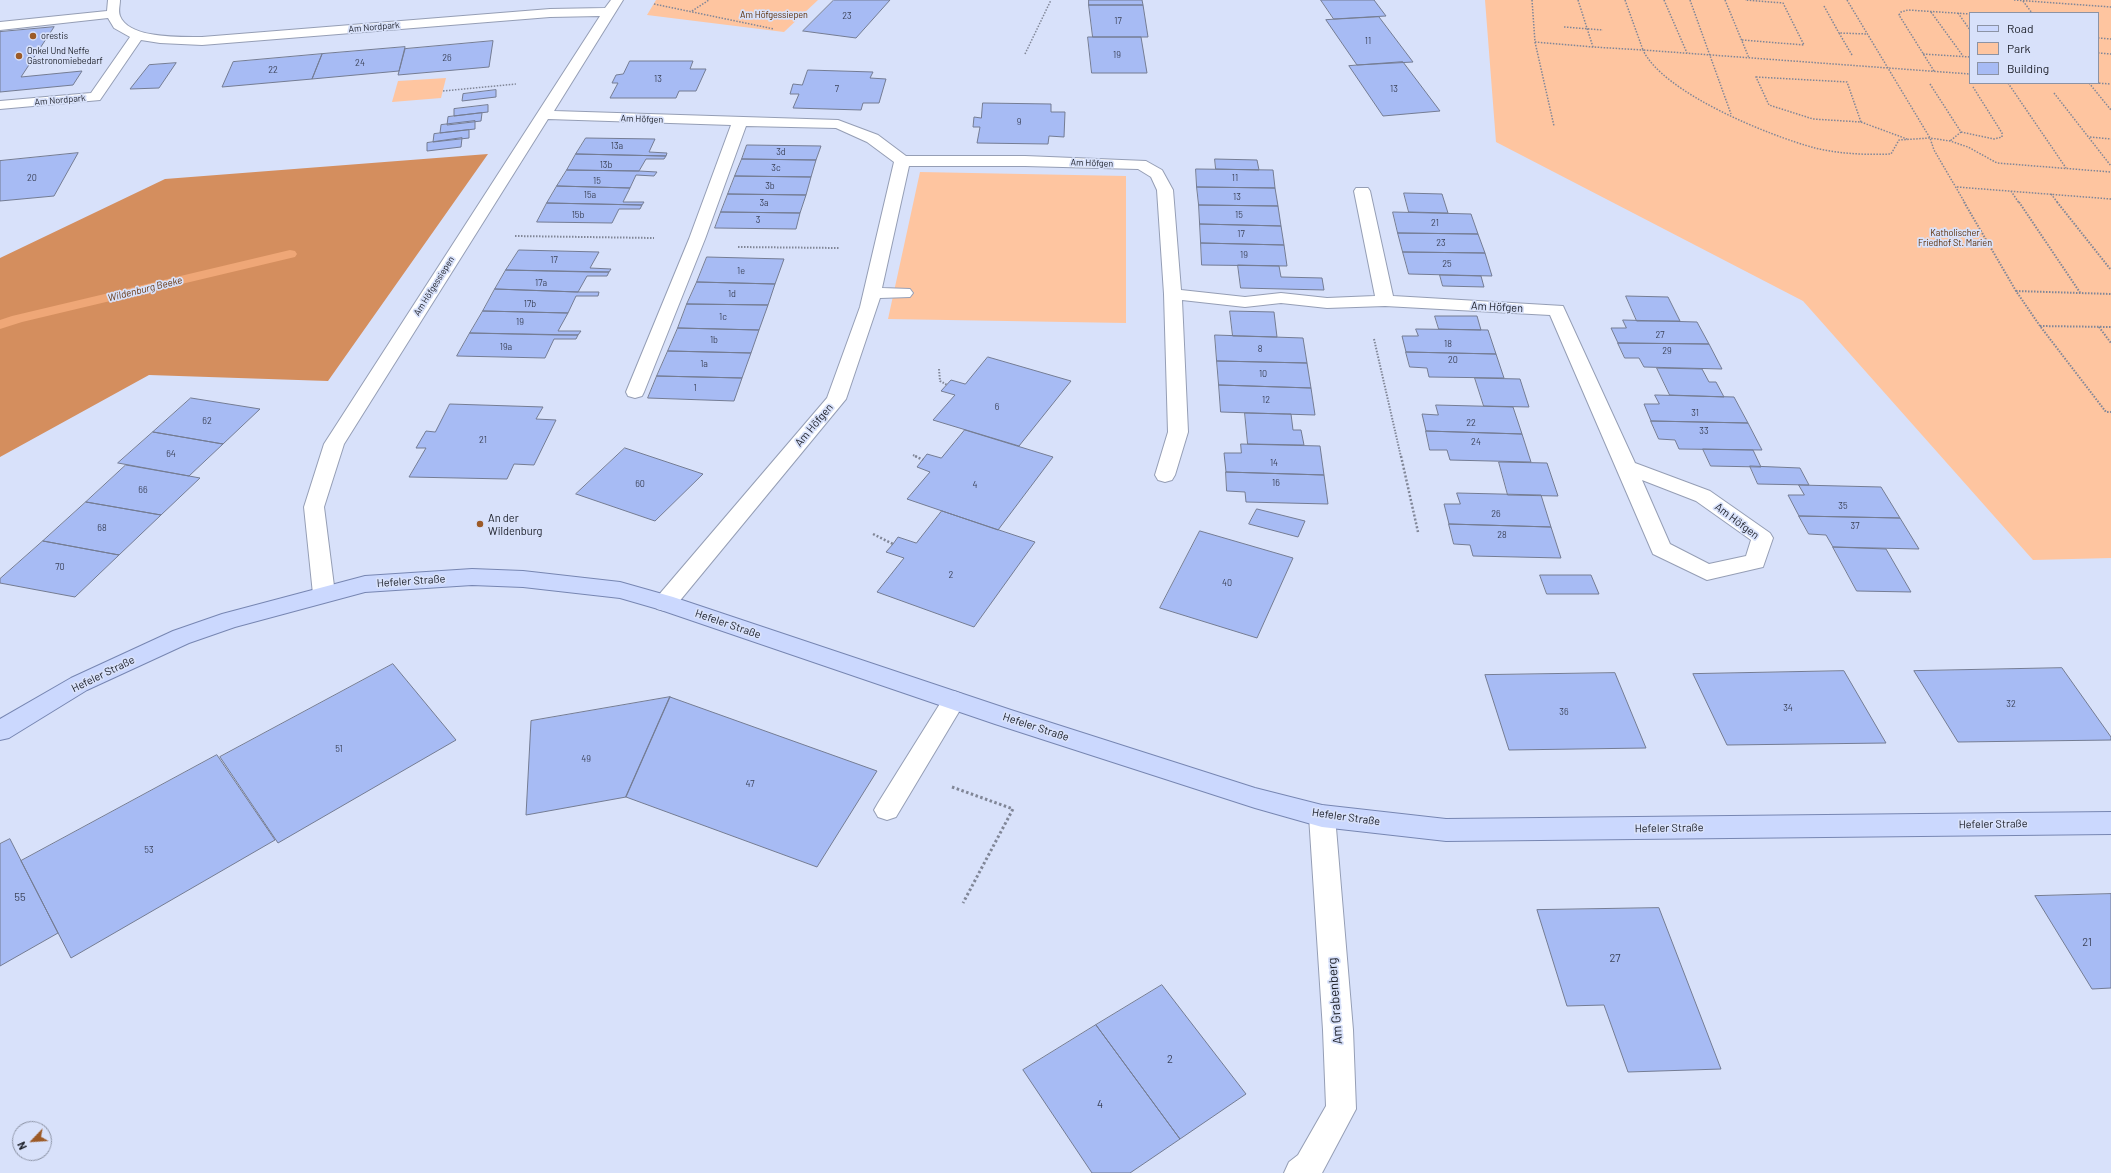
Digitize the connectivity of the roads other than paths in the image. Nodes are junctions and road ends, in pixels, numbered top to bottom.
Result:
1 (614, 6) edge
2 (113, 7) edge
3 (0, 26) edge
4 (137, 36) junction
5 (0, 105) edge
6 (544, 115) junction
7 (740, 121) junction
8 (902, 162) junction
9 (1362, 191) dead end
10 (872, 293) junction
11 (904, 293) dead end
12 (1173, 294) junction
13 (1385, 301) junction
14 (635, 392) dead end
15 (1627, 467) junction
16 (1165, 475) dead end
17 (324, 594) junction
18 (665, 603) junction
19 (954, 700) junction
20 (0, 731) edge
21 (887, 810) dead end
22 (1322, 816) junction
23 (2111, 823) edge
24 (1300, 1173) edge

1 - 4 street, Am Nordpark
1 - 6 street, Am Höfgessiepen
2 - 3 street
2 - 4 street, Am Nordpark
4 - 5 street, Am Nordpark
6 - 7 street, Am Höfgen
6 - 17 street, Am Höfgessiepen
7 - 8 street, Am Höfgen
7 - 14 street
8 - 10 street, Am Höfgen
8 - 12 street, Am Höfgen
9 - 13 street
10 - 11 street
10 - 18 street, Am Höfgen
12 - 13 street, Am Höfgen
12 - 16 street, Am Höfgen
13 - 15 street, Am Höfgen
15 - 15 street, Am Höfgen
17 - 18 main road, Hefeler Straße
17 - 20 main road, Hefeler Straße
18 - 19 main road, Hefeler Straße
19 - 21 street
19 - 22 main road, Hefeler Straße
22 - 23 main road, Hefeler Straße
22 - 24 street, Am Grabenberg

